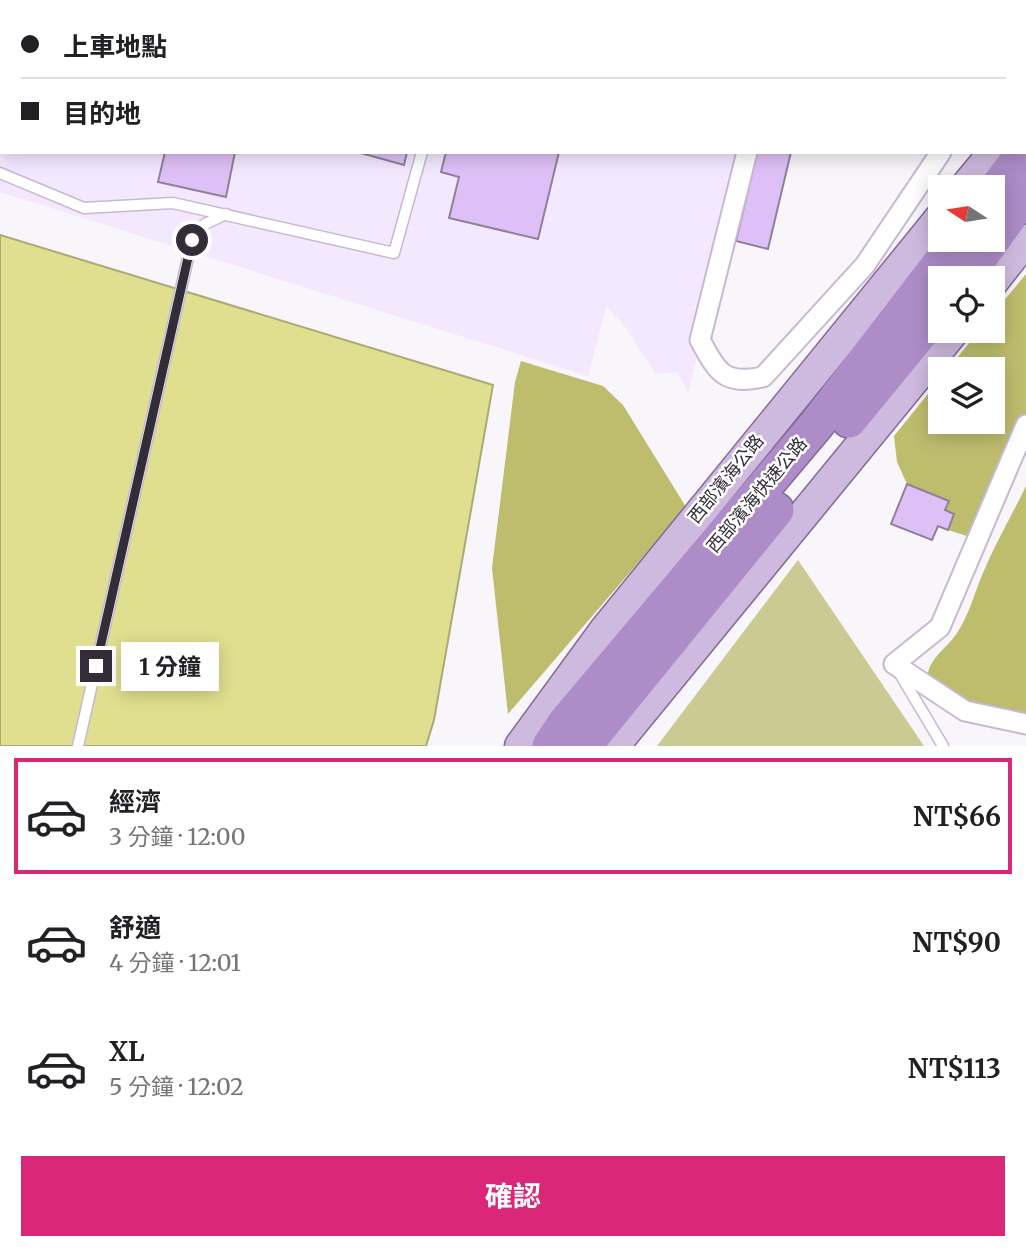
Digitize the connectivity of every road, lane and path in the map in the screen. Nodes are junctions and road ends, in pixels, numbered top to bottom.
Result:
1 (421, 154) edge
2 (747, 154) edge
3 (940, 154) edge
4 (992, 154) edge
5 (1023, 154) edge
6 (0, 173) edge
7 (975, 175) edge
8 (1005, 178) edge
9 (1026, 193) edge
10 (226, 214) junction
11 (928, 233) edge
12 (1026, 240) edge
13 (949, 252) edge
14 (974, 266) edge
15 (1005, 267) edge
16 (928, 323) edge
17 (943, 343) edge
18 (1026, 425) edge
19 (894, 664) junction
20 (1026, 724) edge
21 (581, 740) edge
22 (78, 746) edge
23 (520, 746) edge
24 (943, 746) edge

1 - 10 lane
2 - 3 street
4 - 7 main road
5 - 8 highway
6 - 10 lane
9 - 14 highway
10 - 22 lane
11 - 23 main road, 西部濱海公路
12 - 15 main road
13 - 21 highway, 西部濱海快速公路
16 - 21 highway, 西部濱海快速公路
17 - 21 main road
18 - 19 street
19 - 20 street
19 - 24 lane

